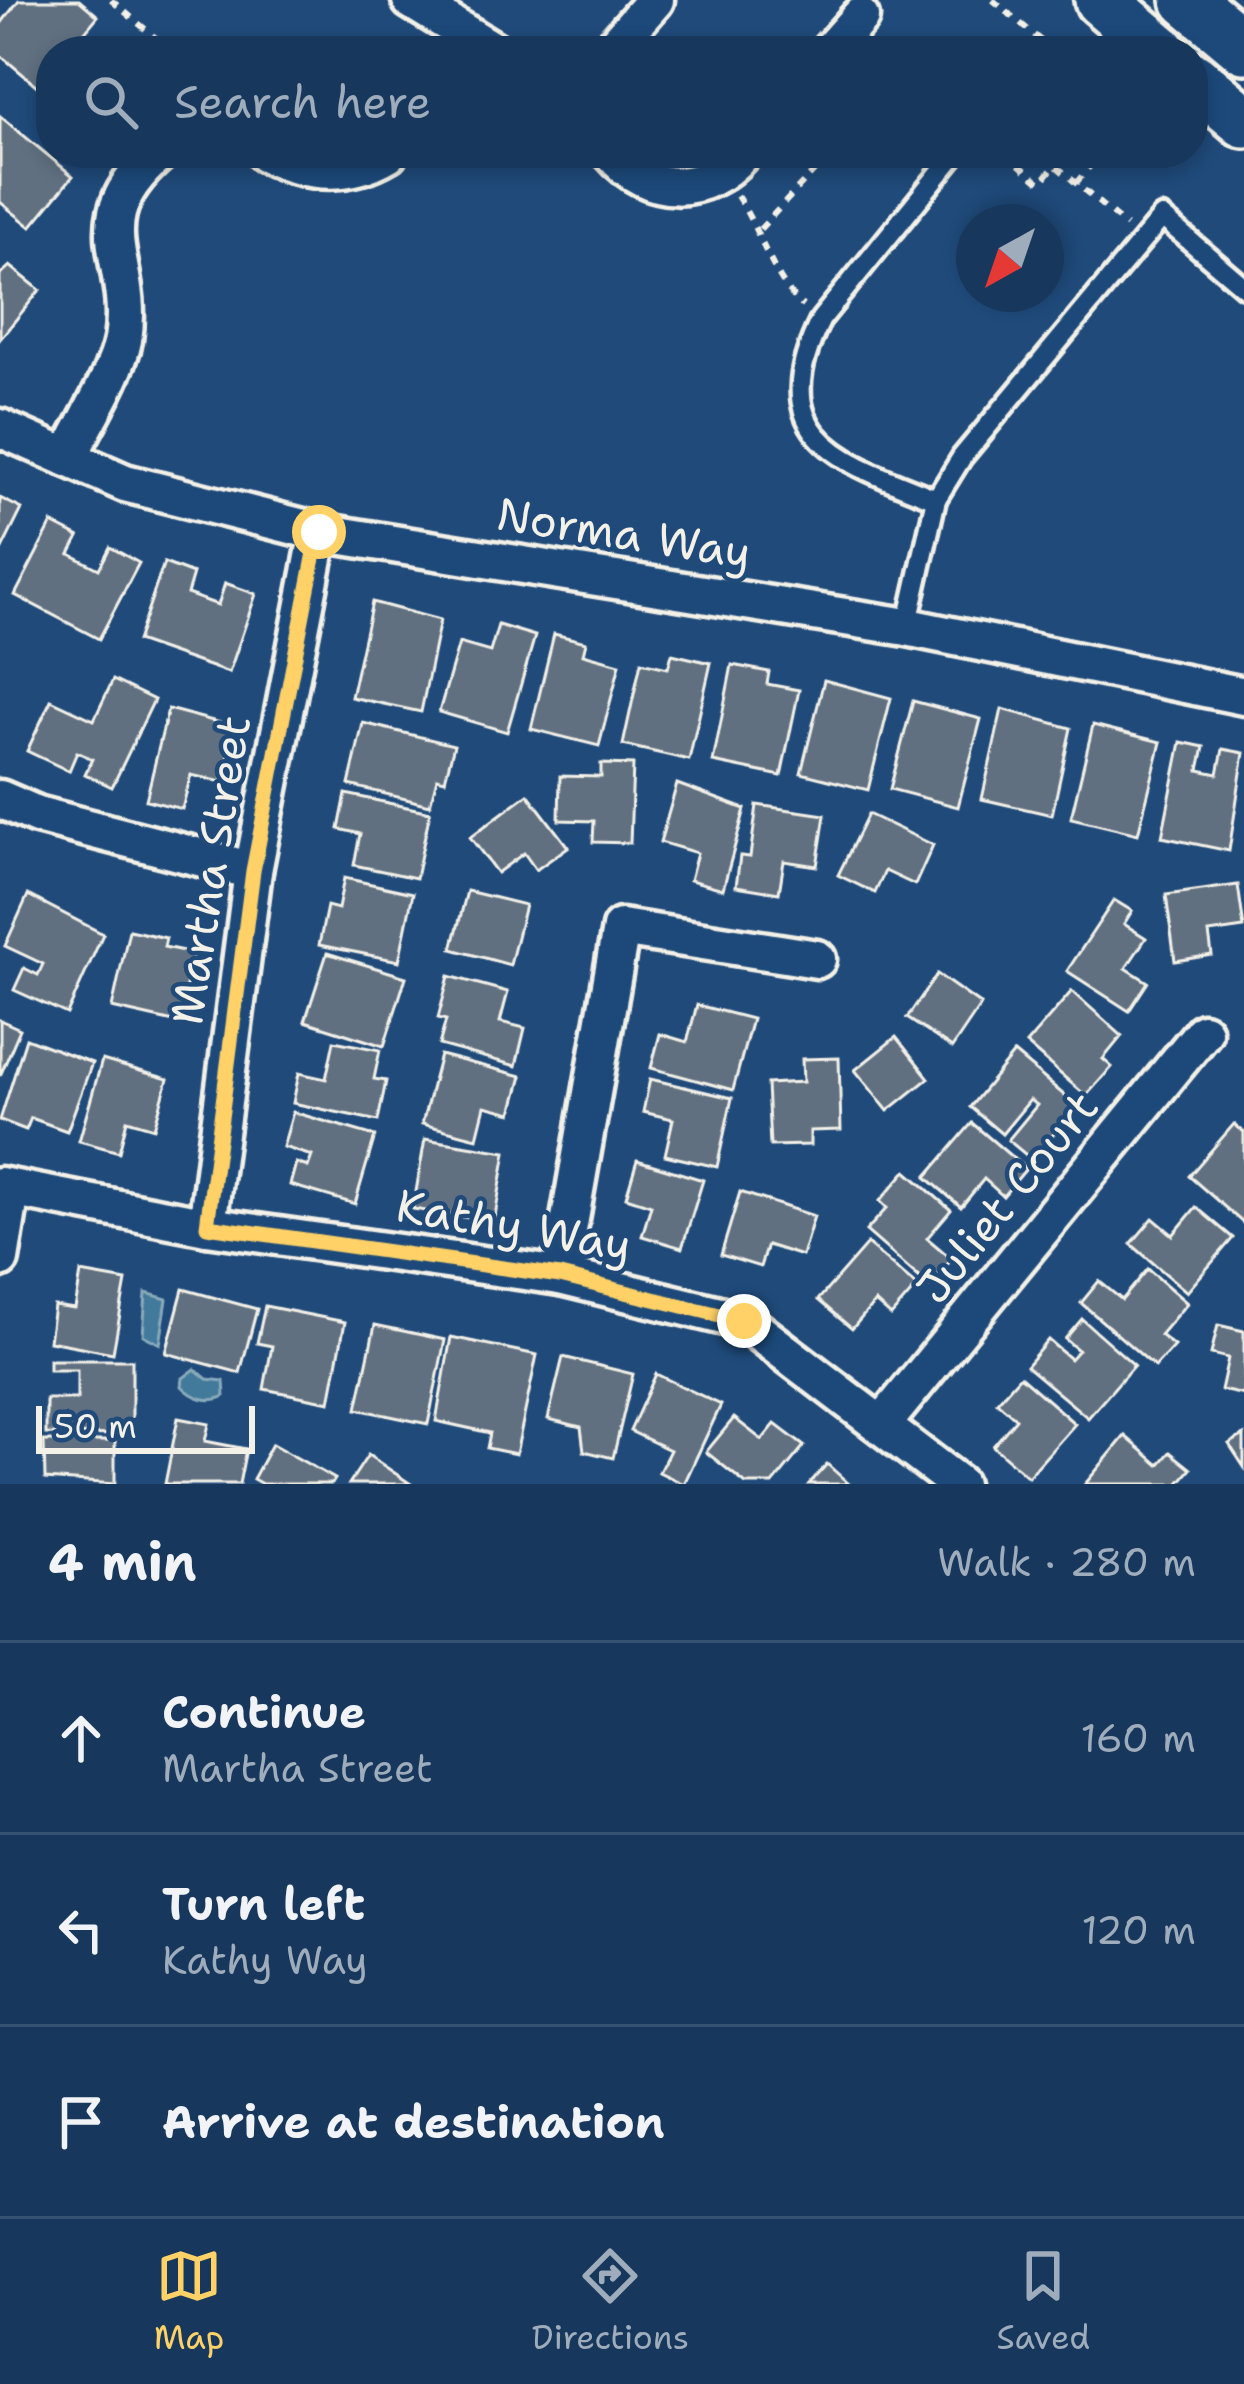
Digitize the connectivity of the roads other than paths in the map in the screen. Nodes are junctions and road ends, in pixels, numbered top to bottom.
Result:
1 (411, 0) edge
2 (655, 0) edge
3 (1101, 0) edge
4 (1188, 0) edge
5 (860, 17) dead end
6 (450, 36) edge
7 (623, 36) edge
8 (843, 36) edge
9 (1143, 36) edge
10 (1244, 47) edge
11 (1208, 91) edge
12 (1244, 121) edge
13 (142, 168) edge
14 (296, 168) edge
15 (363, 168) edge
16 (625, 168) edge
17 (723, 168) edge
18 (944, 168) edge
19 (1244, 287) edge
20 (0, 428) edge
21 (68, 458) junction
22 (936, 499) junction
23 (319, 532) junction
24 (907, 627) junction
25 (1244, 696) edge
26 (0, 799) edge
27 (253, 871) junction
28 (817, 959) dead end
29 (1203, 1032) dead end
30 (5, 1188) edge
31 (207, 1226) junction
32 (0, 1259) edge
33 (560, 1276) junction
34 (884, 1422) junction
35 (958, 1484) edge

1 - 6 street
2 - 7 street
3 - 9 main road
4 - 10 main road
5 - 8 street
11 - 12 main road
13 - 21 street
14 - 15 street
16 - 17 street
18 - 22 lane
19 - 22 lane
20 - 21 street, Norma Way
21 - 23 street, Norma Way
22 - 24 lane
23 - 24 street, Norma Way
23 - 27 street, Martha Street
24 - 25 street, Norma Way
26 - 27 street
27 - 31 street, Martha Street
28 - 33 street
29 - 34 street, Juliet Court
30 - 31 street, Kathy Way
30 - 32 street
31 - 33 street, Kathy Way
33 - 34 street, Kathy Way
34 - 35 street, Kathy Way

